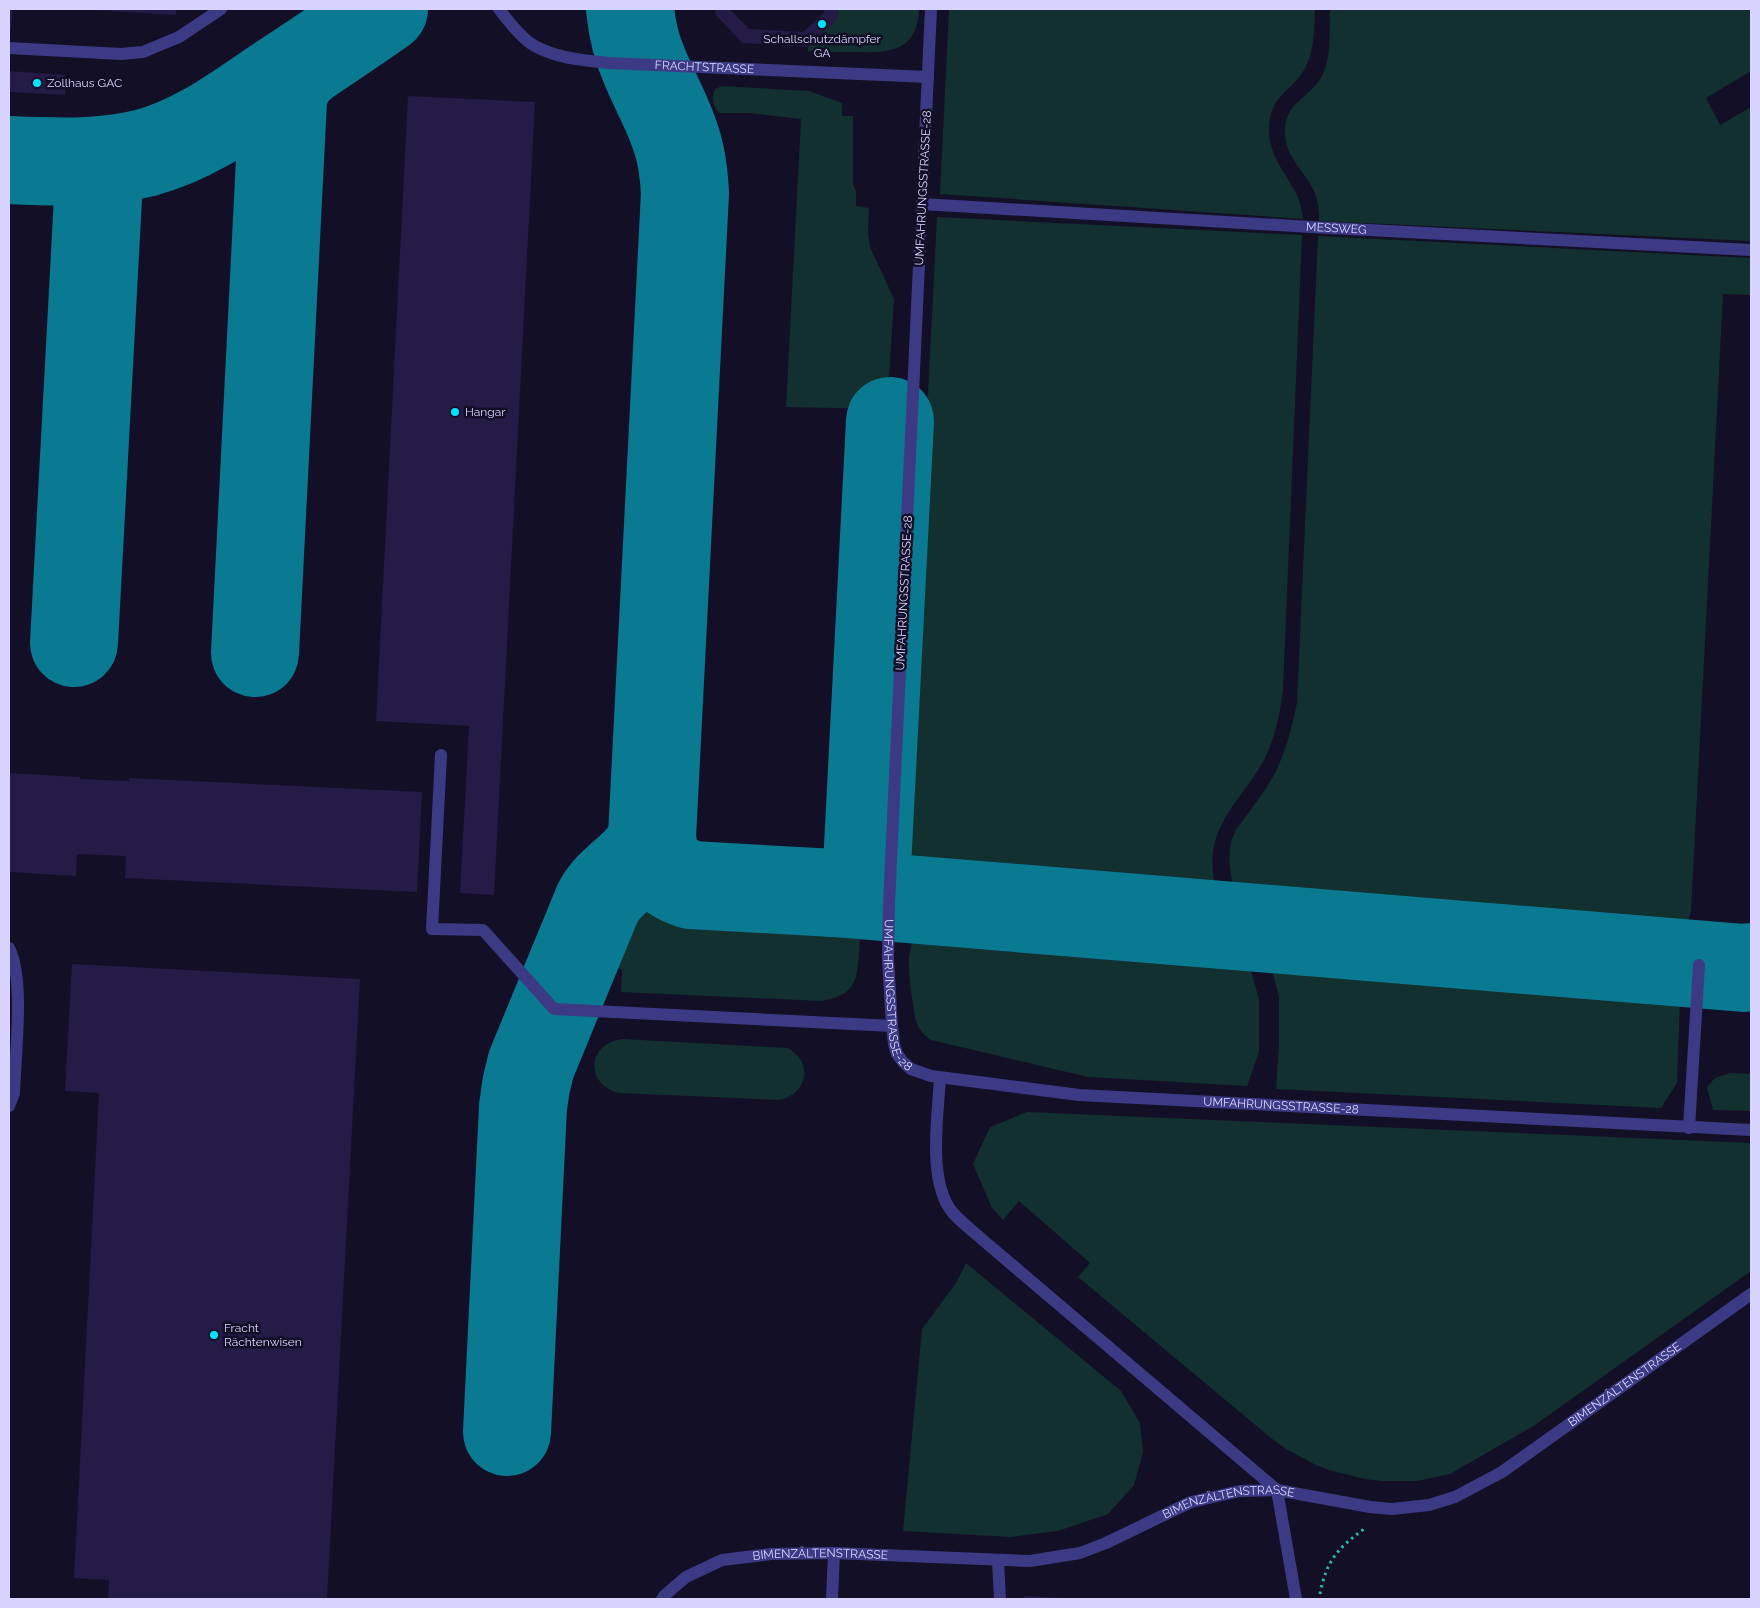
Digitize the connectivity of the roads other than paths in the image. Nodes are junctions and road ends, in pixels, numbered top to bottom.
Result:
1 (221, 9) edge
2 (499, 9) edge
3 (932, 9) edge
4 (9, 48) edge
5 (928, 77) junction
6 (922, 204) junction
7 (1751, 250) edge
8 (441, 755) dead end
9 (9, 948) edge
10 (1699, 965) dead end
11 (892, 1026) junction
12 (940, 1078) junction
13 (9, 1106) edge
14 (1689, 1128) junction
15 (1751, 1130) edge
16 (1751, 1294) edge
17 (1277, 1490) junction
18 (834, 1553) junction
19 (998, 1561) junction
20 (662, 1599) edge
21 (832, 1599) edge
22 (1000, 1599) edge
23 (1296, 1599) edge

1 - 4 street
2 - 5 street, FRACHTSTRASSE
3 - 5 street, UMFAHRUNGSSTRASSE-28
5 - 6 street, UMFAHRUNGSSTRASSE-28
6 - 7 street, MESSWEG
6 - 11 street, UMFAHRUNGSSTRASSE-28
8 - 11 street
9 - 13 street
10 - 14 street
11 - 12 street, UMFAHRUNGSSTRASSE-28
12 - 14 street, UMFAHRUNGSSTRASSE-28
12 - 17 street
14 - 15 street, UMFAHRUNGSSTRASSE-28
16 - 17 street, BIMENZÄLTENSTRASSE
17 - 19 street, BIMENZÄLTENSTRASSE
17 - 23 street
18 - 19 street, BIMENZÄLTENSTRASSE
18 - 20 street, BIMENZÄLTENSTRASSE
18 - 21 street
19 - 22 street

